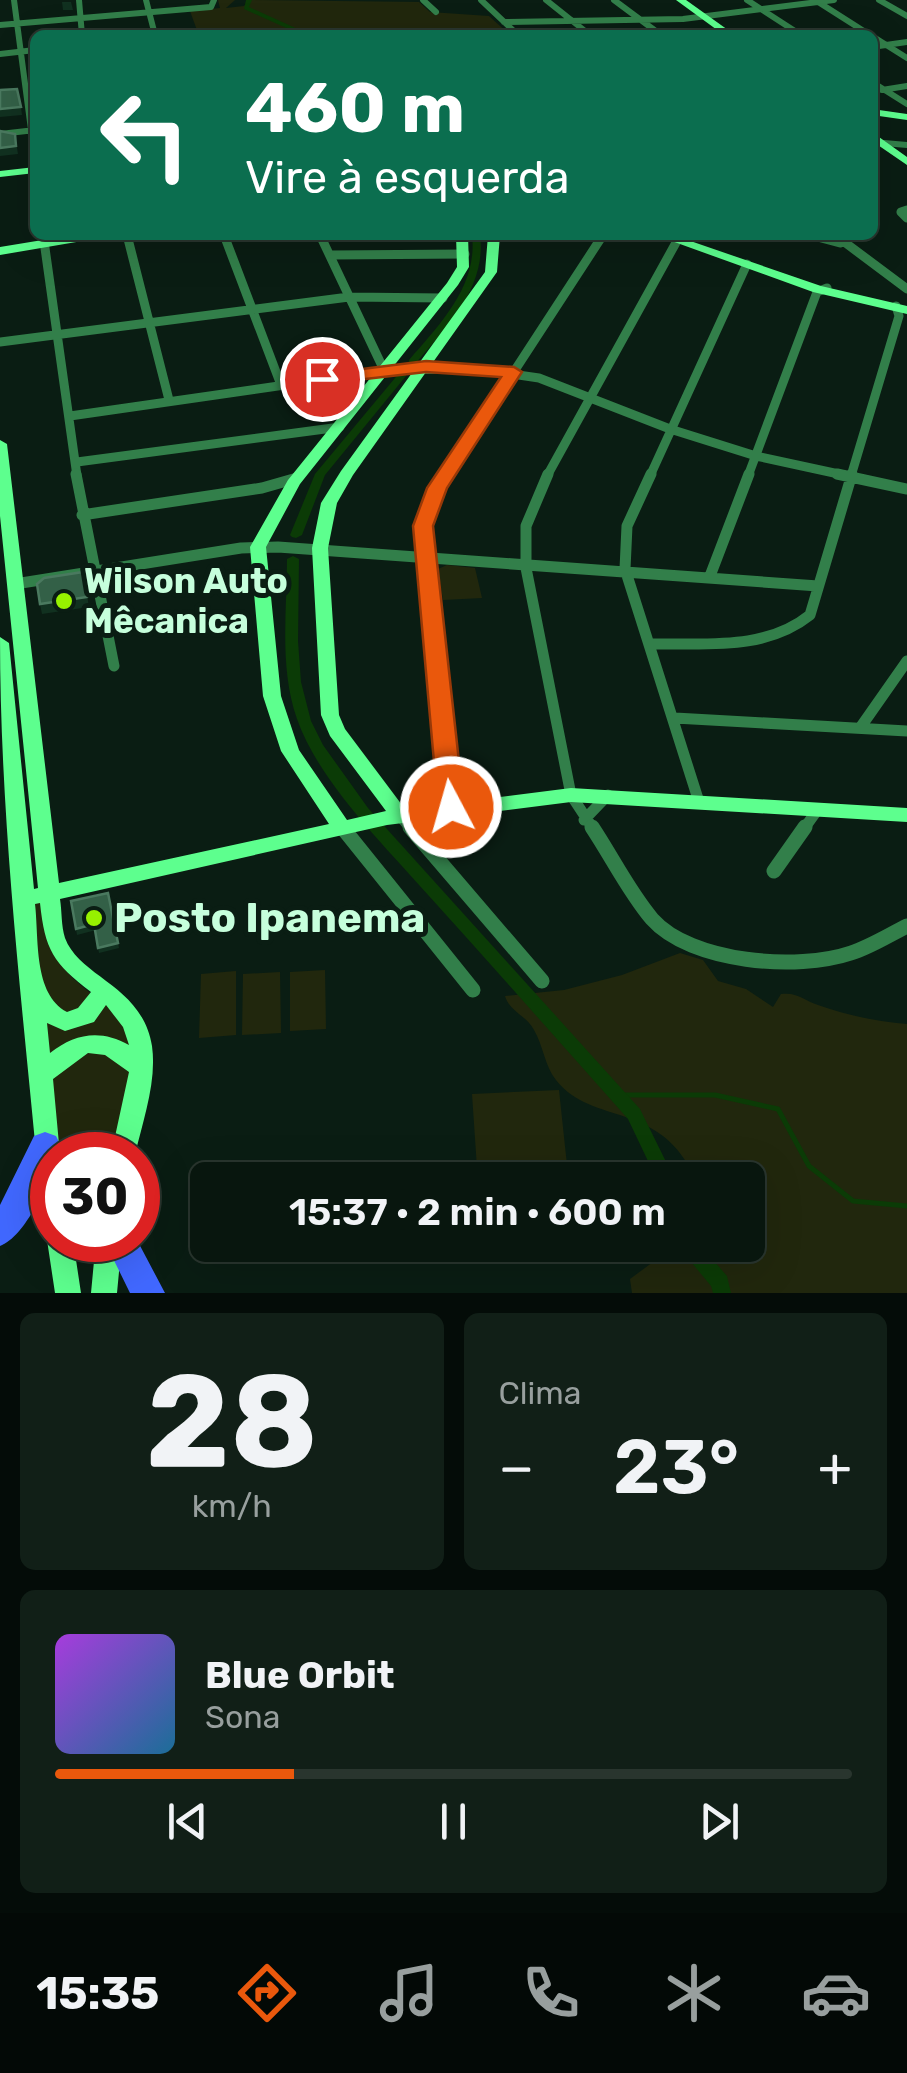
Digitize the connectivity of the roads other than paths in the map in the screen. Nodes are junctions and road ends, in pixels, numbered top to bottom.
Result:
1 (14, 0) edge
2 (78, 0) edge
3 (146, 0) edge
4 (423, 0) edge
5 (482, 0) edge
6 (546, 0) edge
7 (614, 0) edge
8 (680, 0) edge
9 (748, 0) edge
10 (834, 0) edge
11 (879, 0) edge
12 (816, 1) edge
13 (214, 3) edge
14 (761, 9) junction
15 (148, 12) junction
16 (436, 12) dead end
17 (704, 16) junction
18 (907, 16) edge
19 (80, 18) junction
20 (642, 20) junction
21 (572, 21) junction
22 (504, 22) junction
23 (17, 24) junction
24 (0, 25) edge
25 (81, 30) edge
26 (154, 30) edge
27 (513, 30) edge
28 (584, 30) edge
29 (655, 30) edge
30 (723, 30) edge
31 (793, 30) edge
32 (862, 30) edge
33 (878, 40) edge
34 (907, 42) edge
35 (886, 45) junction
36 (878, 46) edge
37 (30, 51) edge
38 (21, 52) junction
39 (0, 54) edge
40 (907, 58) edge
41 (878, 86) edge
42 (907, 86) edge
43 (30, 88) edge
44 (24, 89) junction
45 (884, 89) junction
46 (12, 90) edge
47 (878, 90) edge
48 (907, 104) edge
49 (878, 113) edge
50 (30, 117) edge
51 (907, 117) edge
52 (30, 131) edge
53 (0, 134) edge
54 (878, 139) edge
55 (884, 143) junction
56 (907, 145) edge
57 (907, 162) edge
58 (30, 171) edge
59 (0, 174) edge
60 (907, 210) edge
61 (907, 218) edge
62 (37, 240) edge
63 (44, 240) edge
64 (129, 240) edge
65 (226, 240) edge
66 (322, 240) edge
67 (463, 240) edge
68 (494, 240) edge
69 (600, 240) edge
70 (682, 240) edge
71 (691, 240) edge
72 (692, 240) edge
73 (827, 240) edge
74 (841, 240) edge
75 (848, 246) junction
76 (0, 251) edge
77 (465, 254) junction
78 (330, 256) junction
79 (747, 264) junction
80 (819, 287) junction
81 (350, 297) junction
82 (442, 298) junction
83 (903, 305) edge
84 (254, 310) junction
85 (153, 323) junction
86 (60, 334) junction
87 (0, 342) edge
88 (426, 366) junction
89 (383, 369) junction
90 (514, 372) junction
91 (350, 376) junction
92 (281, 384) junction
93 (370, 387) junction
94 (592, 396) junction
95 (168, 400) junction
96 (70, 416) junction
97 (340, 427) junction
98 (670, 428) junction
99 (0, 444) edge
100 (756, 456) junction
101 (76, 462) junction
102 (297, 478) junction
103 (848, 479) junction
104 (262, 488) junction
105 (907, 489) edge
106 (283, 496) junction
107 (82, 515) junction
108 (4, 522) edge
109 (258, 548) junction
110 (316, 548) junction
111 (423, 554) junction
112 (526, 563) junction
113 (625, 569) junction
114 (92, 571) junction
115 (710, 576) junction
116 (14, 584) junction
117 (818, 586) junction
118 (0, 643) edge
119 (651, 644) junction
120 (907, 661) edge
121 (114, 666) dead end
122 (675, 718) junction
123 (860, 728) junction
124 (907, 730) edge
125 (6, 771) edge
126 (571, 795) junction
127 (608, 795) junction
128 (699, 802) junction
129 (324, 803) junction
130 (442, 808) junction
131 (816, 812) junction
132 (907, 815) edge
133 (394, 817) junction
134 (584, 820) junction
135 (347, 826) junction
136 (309, 834) junction
137 (443, 868) junction
138 (774, 870) dead end
139 (48, 894) junction
140 (24, 899) junction
141 (907, 926) edge
142 (542, 981) dead end
143 (33, 988) junction
144 (105, 990) junction
145 (473, 990) dead end
146 (140, 1067) junction
147 (39, 1077) junction
148 (44, 1132) edge
149 (127, 1132) edge
150 (30, 1181) edge
151 (0, 1231) edge
152 (63, 1262) edge
153 (107, 1262) edge
154 (132, 1262) edge
155 (68, 1293) edge
156 (104, 1293) edge
157 (148, 1293) edge

1 - 23 street
2 - 19 street
3 - 15 street
4 - 16 street
5 - 22 street
6 - 21 street
7 - 20 street
8 - 17 street
9 - 14 street
10 - 12 street
11 - 18 street
12 - 14 street
12 - 32 street
13 - 15 street
14 - 17 street
14 - 31 street
15 - 19 street
15 - 26 street
17 - 20 street
17 - 30 street
19 - 23 street
19 - 25 street
20 - 21 street
20 - 29 street
21 - 22 street
21 - 28 street
22 - 27 street
23 - 24 street
23 - 38 street
33 - 35 street
34 - 35 street
35 - 36 street
35 - 40 street
37 - 38 street
38 - 39 street
38 - 44 street
41 - 45 street
42 - 45 street
43 - 44 street
44 - 46 street
44 - 50 street
45 - 47 street
45 - 48 street
49 - 51 street
52 - 53 street
54 - 55 street
55 - 56 street
55 - 57 street
58 - 59 street
60 - 61 street
62 - 76 street
63 - 86 street
64 - 85 street
65 - 84 street
66 - 78 street
67 - 77 street
68 - 88 street
69 - 90 street
70 - 94 street
71 - 79 street
72 - 80 street
73 - 75 street
74 - 75 street
75 - 83 street
77 - 78 street
77 - 82 street
78 - 81 street
79 - 80 street
79 - 98 street
80 - 83 street
80 - 100 street
81 - 82 street
81 - 84 street
81 - 89 street
82 - 89 street
83 - 103 street
84 - 85 street
84 - 92 street
85 - 86 street
85 - 95 street
86 - 87 street
86 - 96 street
88 - 89 street
88 - 90 street
88 - 110 street
89 - 91 street
89 - 93 street
90 - 94 street
90 - 111 street
91 - 92 street
91 - 93 street
92 - 95 street
93 - 97 street
94 - 98 street
94 - 112 street
95 - 96 street
96 - 101 street
97 - 101 street
97 - 102 street
98 - 100 street
98 - 113 street
99 - 108 street
100 - 103 street
100 - 115 street
101 - 107 street
102 - 104 street
102 - 106 street
103 - 105 street
103 - 117 street
104 - 106 street
104 - 107 street
106 - 109 street
107 - 114 street
108 - 116 street
109 - 110 street
109 - 114 street
109 - 129 street
110 - 111 street
110 - 133 street
111 - 112 street
111 - 130 street
112 - 113 street
112 - 126 street
113 - 115 street
113 - 119 street
114 - 116 street
114 - 121 street
115 - 117 street
116 - 139 street
117 - 119 street
118 - 125 street
119 - 122 street
120 - 123 street
122 - 123 street
122 - 128 street
123 - 124 street
125 - 140 street
126 - 127 street
126 - 130 street
126 - 134 street
127 - 128 street
127 - 134 street
128 - 131 street
129 - 135 street
129 - 136 street
130 - 133 street
130 - 137 street
131 - 132 street
131 - 138 street
133 - 135 street
133 - 137 street
134 - 141 street
135 - 136 street
135 - 145 street
136 - 139 street
137 - 142 street
139 - 140 street
139 - 144 street
140 - 143 street
143 - 144 street
143 - 147 street
144 - 146 street
146 - 147 street
146 - 149 street
147 - 148 street
150 - 151 highway
152 - 155 street
153 - 156 street
154 - 157 highway

